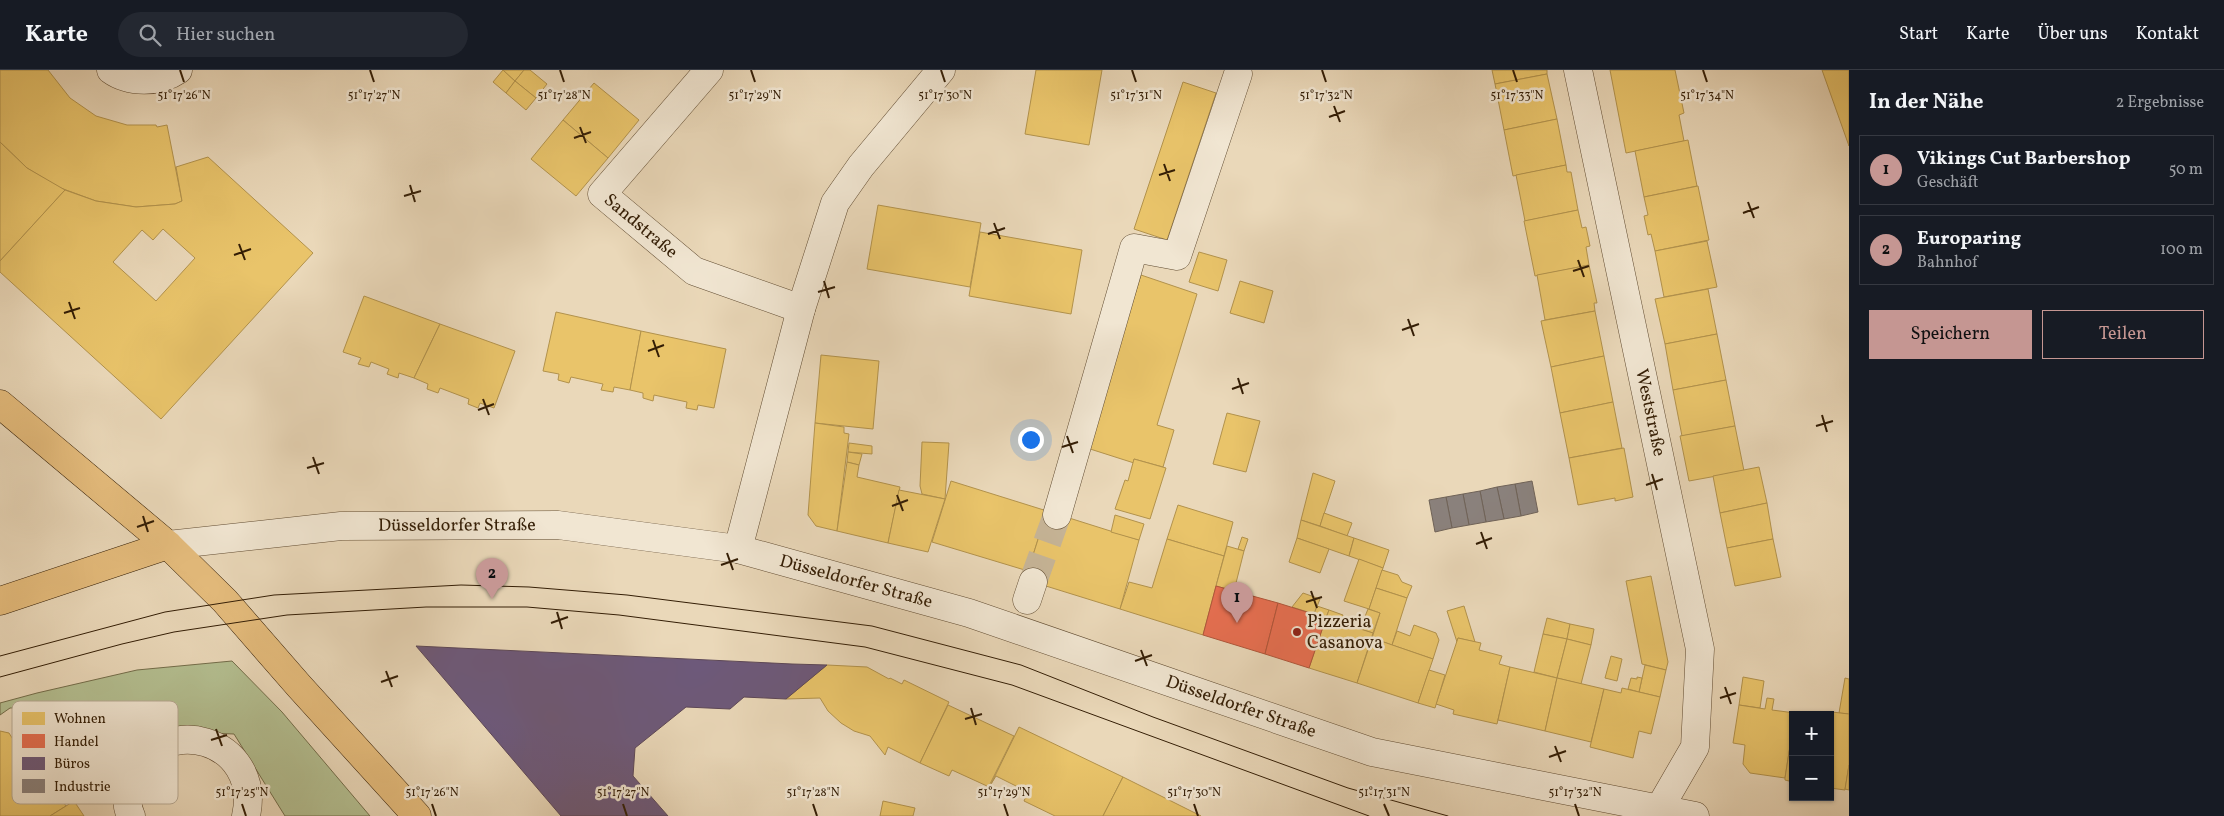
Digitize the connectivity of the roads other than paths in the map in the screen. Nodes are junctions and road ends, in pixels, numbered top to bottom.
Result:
1 (111, 70) edge
2 (178, 70) edge
3 (708, 70) edge
4 (941, 70) edge
5 (1578, 70) edge
6 (1238, 74) dead end
7 (801, 309) junction
8 (0, 404) edge
9 (1057, 515) tunnel mouth
10 (168, 545) junction
11 (738, 549) junction
12 (0, 602) edge
13 (178, 741) edge
14 (1658, 812) edge
15 (246, 816) edge
16 (418, 816) edge
17 (1695, 816) edge

1 - 2 street
3 - 7 street, Sandstraße
4 - 7 street
5 - 14 street, Weststraße
6 - 9 street
7 - 11 street
8 - 10 main road
10 - 11 street, Düsseldorfer Straße
10 - 12 main road, Düsseldorfer Straße
10 - 16 main road
11 - 14 street, Düsseldorfer Straße
13 - 15 street
14 - 17 street, Düsseldorfer Straße

